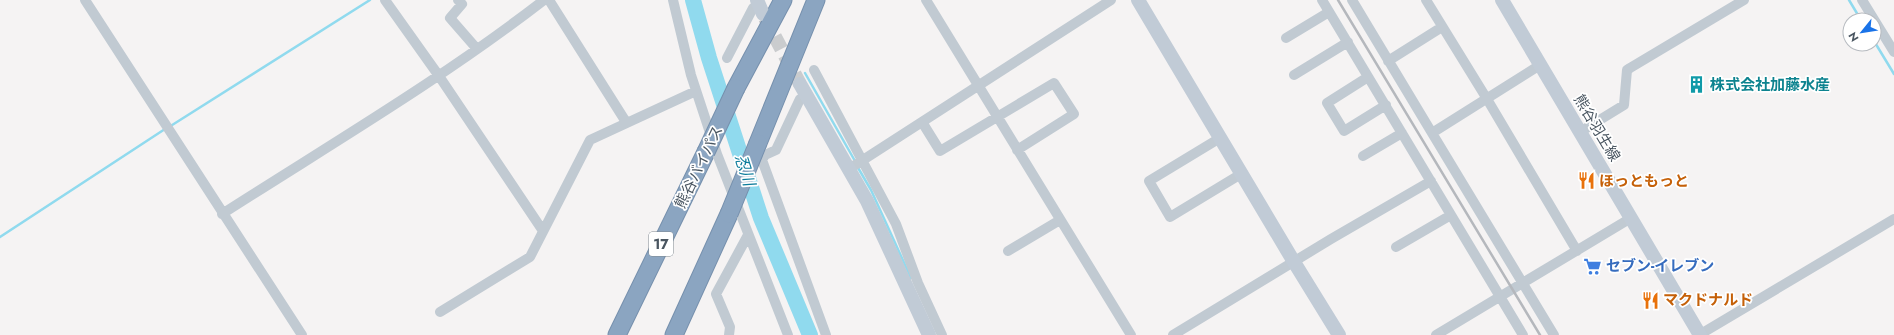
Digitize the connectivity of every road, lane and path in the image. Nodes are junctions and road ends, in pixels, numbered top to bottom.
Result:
1 (85, 0) edge
2 (384, 0) edge
3 (458, 0) edge
4 (544, 0) edge
5 (550, 0) edge
6 (673, 0) edge
7 (783, 0) edge
8 (816, 0) edge
9 (926, 0) edge
10 (1111, 0) edge
11 (1138, 0) edge
12 (1322, 0) edge
13 (1352, 0) edge
14 (1426, 0) edge
15 (1502, 0) edge
16 (1744, 0) edge
17 (1862, 0) edge
18 (760, 6) edge
19 (1329, 12) junction
20 (1442, 27) junction
21 (1286, 38) dead end
22 (1348, 42) junction
23 (477, 49) junction
24 (1894, 52) edge
25 (726, 58) dead end
26 (1388, 61) junction
27 (1540, 65) junction
28 (814, 70) dead end
29 (1294, 75) dead end
30 (439, 76) junction
31 (1368, 77) junction
32 (800, 84) tunnel mouth
33 (977, 86) junction
34 (696, 91) junction
35 (807, 96) junction
36 (1487, 99) junction
37 (1386, 105) junction
38 (997, 117) junction
39 (626, 122) junction
40 (922, 122) junction
41 (1580, 132) junction
42 (1402, 133) junction
43 (1432, 133) junction
44 (1220, 138) junction
45 (1017, 150) junction
46 (1363, 156) dead end
47 (855, 165) junction
48 (1241, 174) junction
49 (1431, 182) junction
50 (222, 214) junction
51 (1451, 214) junction
52 (1631, 218) junction
53 (1894, 219) edge
54 (1060, 220) junction
55 (543, 231) junction
56 (748, 235) junction
57 (1396, 247) dead end
58 (1008, 251) dead end
59 (1577, 251) junction
60 (1294, 262) junction
61 (1522, 282) junction
62 (1500, 296) junction
63 (440, 312) dead end
64 (302, 335) edge
65 (617, 335) edge
66 (674, 335) edge
67 (729, 335) edge
68 (788, 335) edge
69 (826, 335) edge
70 (929, 335) edge
71 (942, 335) edge
72 (1131, 335) edge
73 (1173, 335) edge
74 (1340, 335) edge
75 (1436, 335) edge
76 (1523, 335) edge
77 (1554, 335) edge
78 (1699, 335) edge

1 - 50 street
2 - 30 street
3 - 23 street
4 - 23 street
5 - 39 street
6 - 34 street
7 - 65 highway, 熊谷バイパス / 17, bridge
8 - 66 highway, bridge
9 - 33 street
10 - 33 street
11 - 44 street
12 - 19 street
13 - 26 street
14 - 20 street
15 - 27 street, 熊谷羽生線
16 - 41 street
17 - 24 street
18 - 25 street
19 - 21 street
19 - 22 street
20 - 26 street
20 - 36 street
22 - 29 street
22 - 31 street
23 - 30 street
26 - 43 street
27 - 36 street
27 - 41 street, 熊谷羽生線
28 - 47 street
30 - 50 street
30 - 55 street
31 - 37 street
31 - 37 street
32 - 35 street
33 - 38 street
33 - 40 street
34 - 39 street
34 - 56 street
35 - 47 street
35 - 69 street
36 - 43 street
36 - 59 street
37 - 42 street
38 - 40 street
38 - 45 street
38 - 45 street
39 - 55 street
40 - 47 street
41 - 52 street, 熊谷羽生線
42 - 46 street
42 - 49 street
43 - 61 street
44 - 48 street
44 - 48 street
45 - 54 street
47 - 70 street
47 - 71 street
48 - 60 street
49 - 51 street
49 - 60 street
50 - 64 street
51 - 57 street
51 - 62 street
52 - 59 street
52 - 78 street, 熊谷羽生線
53 - 78 street
54 - 58 street
54 - 72 street
55 - 63 street
56 - 67 street
56 - 68 street
59 - 61 street
60 - 73 street
60 - 74 street
61 - 62 street
61 - 77 street
62 - 75 street
62 - 76 street

